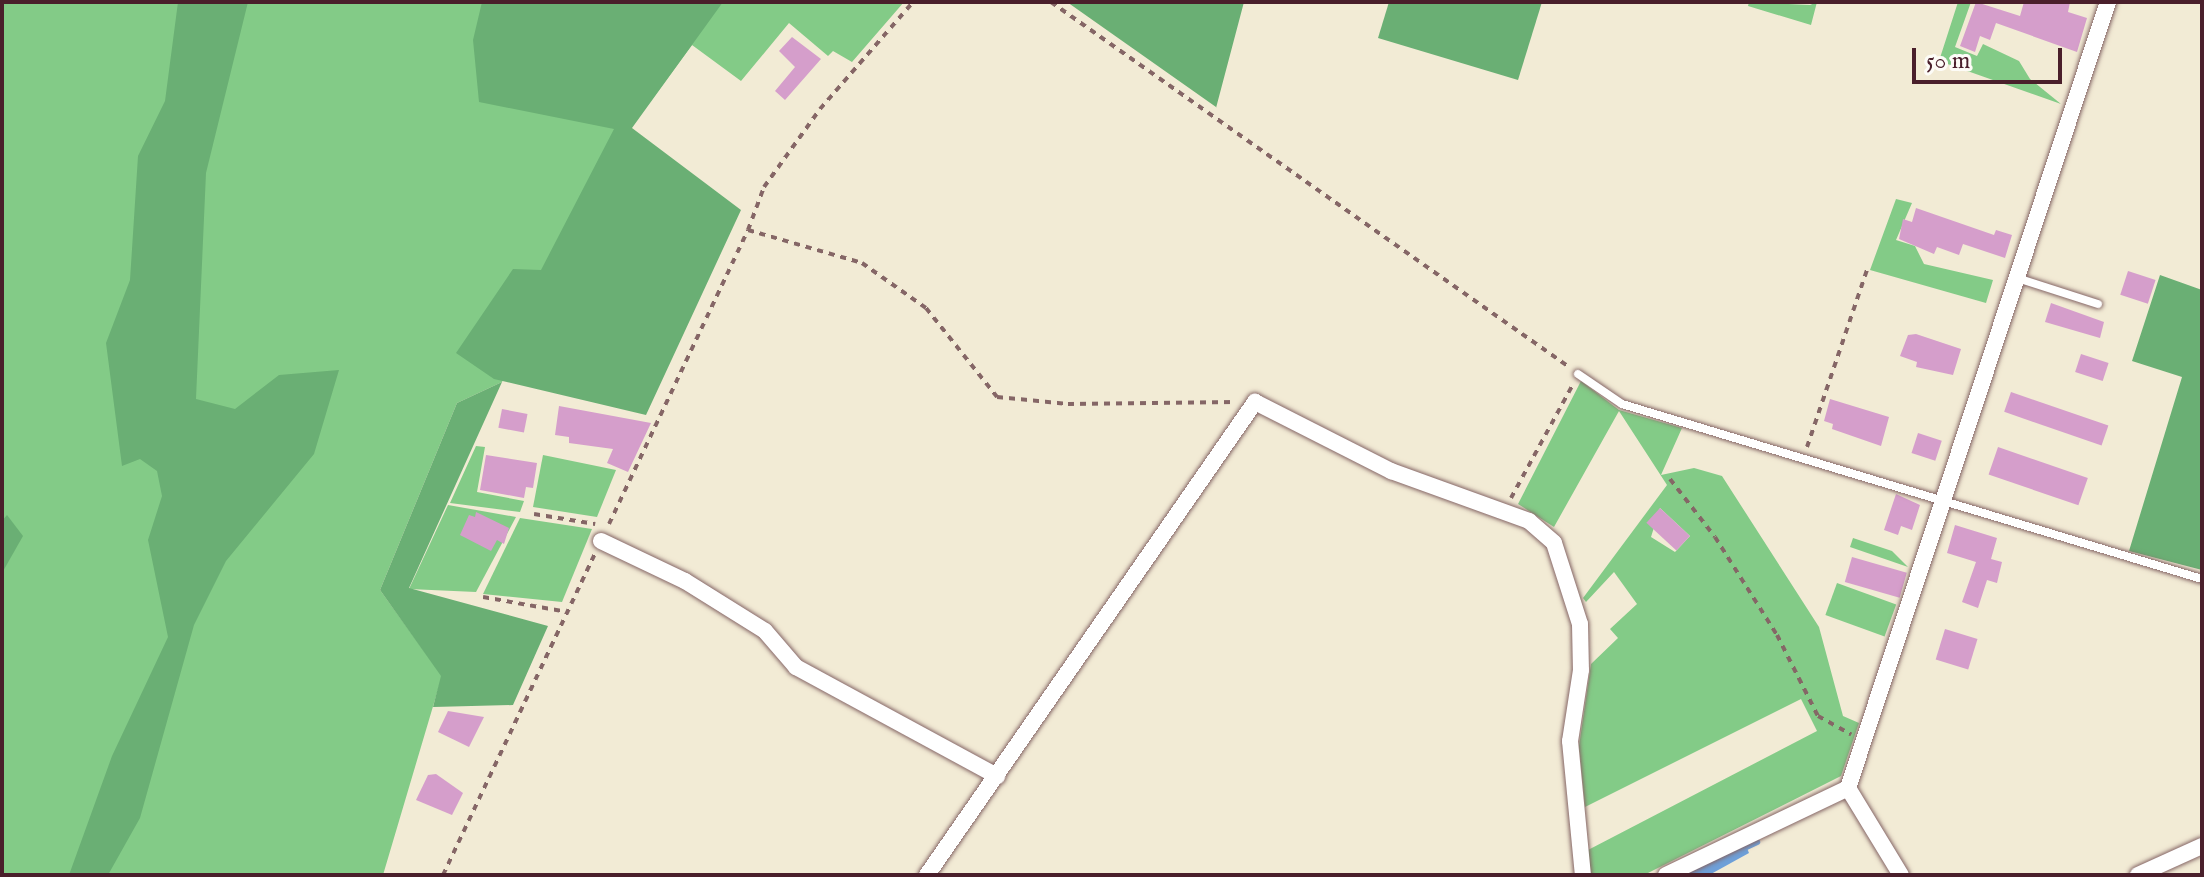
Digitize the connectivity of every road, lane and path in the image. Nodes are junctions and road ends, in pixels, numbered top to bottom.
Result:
1 (913, 2) edge
2 (1051, 2) edge
3 (2108, 2) edge
4 (748, 230) junction
5 (1868, 267) dead end
6 (2017, 278) junction
7 (2098, 304) dead end
8 (1578, 374) junction
9 (1255, 402) junction
10 (1803, 460) junction
11 (1670, 479) dead end
12 (1944, 500) junction
13 (1503, 512) junction
14 (534, 514) dead end
15 (604, 534) junction
16 (2202, 579) edge
17 (483, 597) dead end
18 (568, 612) junction
19 (1865, 738) junction
20 (997, 776) junction
21 (1848, 788) junction
22 (2202, 846) edge
23 (443, 875) edge
24 (927, 875) edge
25 (1583, 875) edge
26 (1666, 875) edge
27 (1901, 875) edge
28 (2138, 875) edge

1 - 4 path
2 - 8 path
3 - 6 street
4 - 9 path
4 - 15 path
5 - 10 path
6 - 7 lane
6 - 12 street
8 - 10 lane
8 - 13 path
9 - 13 street
9 - 20 street
10 - 12 lane
11 - 19 path
12 - 16 lane
12 - 19 street
13 - 25 street
14 - 15 path
15 - 18 path
15 - 20 street
17 - 18 path
18 - 23 path
19 - 21 street
20 - 24 street
21 - 26 street
21 - 27 street
22 - 28 street

